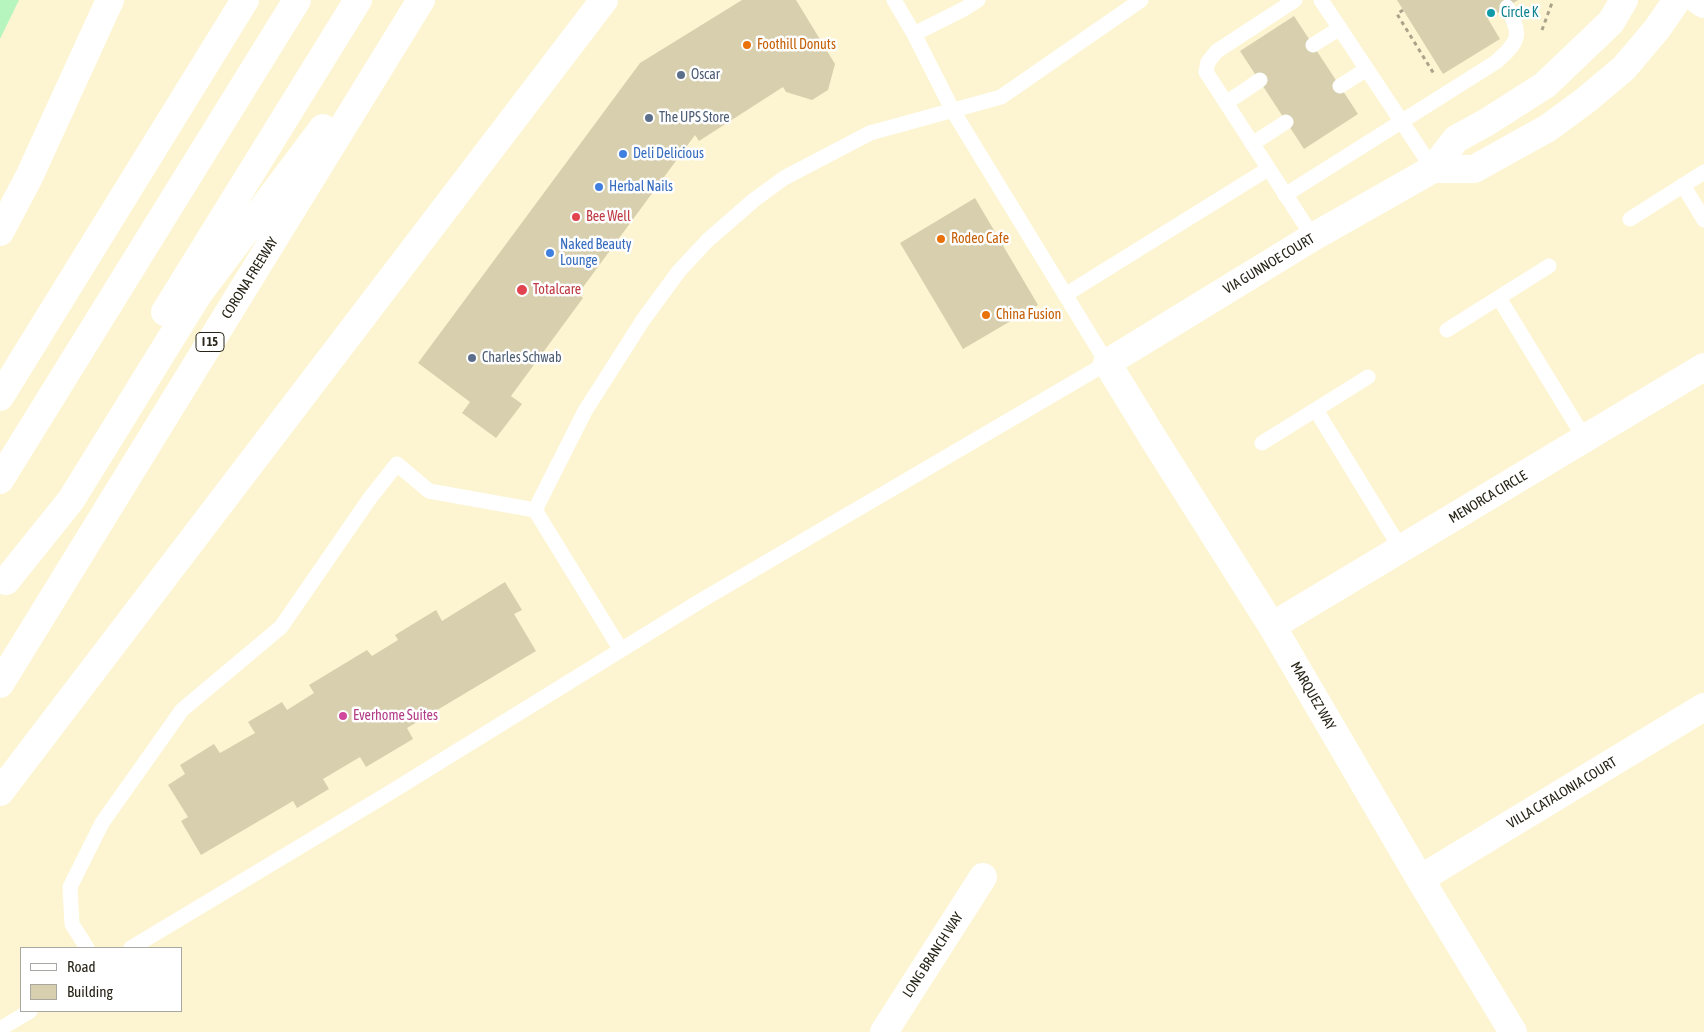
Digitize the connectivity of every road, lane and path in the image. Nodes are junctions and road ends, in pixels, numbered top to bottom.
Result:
1 (110, 0) edge
2 (245, 0) edge
3 (297, 0) edge
4 (358, 0) edge
5 (420, 0) edge
6 (604, 0) edge
7 (894, 0) edge
8 (978, 0) edge
9 (1141, 0) edge
10 (1295, 0) edge
11 (1321, 0) edge
12 (1624, 0) edge
13 (1677, 0) edge
14 (1698, 0) edge
15 (1704, 4) edge
16 (1507, 7) dead end
17 (1403, 10) dead end
18 (1340, 28) junction
19 (914, 34) junction
20 (1313, 45) dead end
21 (1367, 69) junction
22 (1260, 80) dead end
23 (1438, 80) dead end
24 (1340, 86) dead end
25 (1226, 103) junction
26 (953, 111) junction
27 (1401, 121) junction
28 (1286, 122) dead end
29 (1252, 144) junction
30 (1268, 169) junction
31 (1434, 169) junction
32 (1704, 172) edge
33 (1683, 185) junction
34 (1285, 195) junction
35 (1630, 219) dead end
36 (1704, 220) edge
37 (0, 232) edge
38 (1313, 237) junction
39 (1549, 266) dead end
40 (1065, 295) junction
41 (1499, 298) junction
42 (1447, 330) dead end
43 (1107, 363) junction
44 (1704, 367) edge
45 (1368, 377) dead end
46 (0, 397) edge
47 (1316, 410) junction
48 (1585, 439) junction
49 (1262, 443) dead end
50 (0, 480) edge
51 (535, 510) junction
52 (1401, 549) junction
53 (3, 586) edge
54 (1272, 626) junction
55 (621, 650) junction
56 (0, 684) edge
57 (1704, 707) edge
58 (0, 792) edge
59 (983, 878) dead end
60 (1420, 879) junction
61 (86, 947) edge
62 (133, 947) edge
63 (28, 1012) edge
64 (0, 1030) edge
65 (884, 1032) edge
66 (1513, 1032) edge

1 - 37 main road
2 - 46 main road
3 - 50 main road
4 - 53 main road
5 - 53 main road
5 - 56 main road, CORONA FREEWAY / I 15
6 - 58 main road
7 - 19 lane
8 - 19 lane
9 - 26 lane
10 - 25 lane
11 - 18 lane
12 - 31 main road, VIA GUNNOE COURT
13 - 31 main road, VIA GUNNOE COURT
14 - 15 main road
16 - 27 lane
17 - 23 path
18 - 20 lane
18 - 21 lane
19 - 26 lane
21 - 24 lane
21 - 27 lane
22 - 25 lane
25 - 29 lane
26 - 40 lane
26 - 51 lane
27 - 31 lane
27 - 34 lane
28 - 29 lane
29 - 30 lane
30 - 34 lane
30 - 40 lane
31 - 38 main road, VIA GUNNOE COURT
32 - 33 lane
33 - 35 lane
33 - 36 lane
34 - 38 lane
38 - 43 main road, VIA GUNNOE COURT
39 - 41 lane
40 - 43 lane
41 - 42 lane
41 - 48 lane
43 - 54 main road, MARQUEZ WAY
43 - 55 lane
44 - 48 main road, MENORCA CIRCLE
45 - 47 lane
47 - 49 lane
47 - 52 lane
48 - 52 main road, MENORCA CIRCLE
51 - 55 lane
51 - 61 lane
52 - 54 main road, MENORCA CIRCLE
54 - 60 main road, MARQUEZ WAY
55 - 62 lane
57 - 60 main road, VILLA CATALONIA COURT
59 - 65 main road, LONG BRANCH WAY
60 - 66 main road, MARQUEZ WAY
63 - 64 lane

